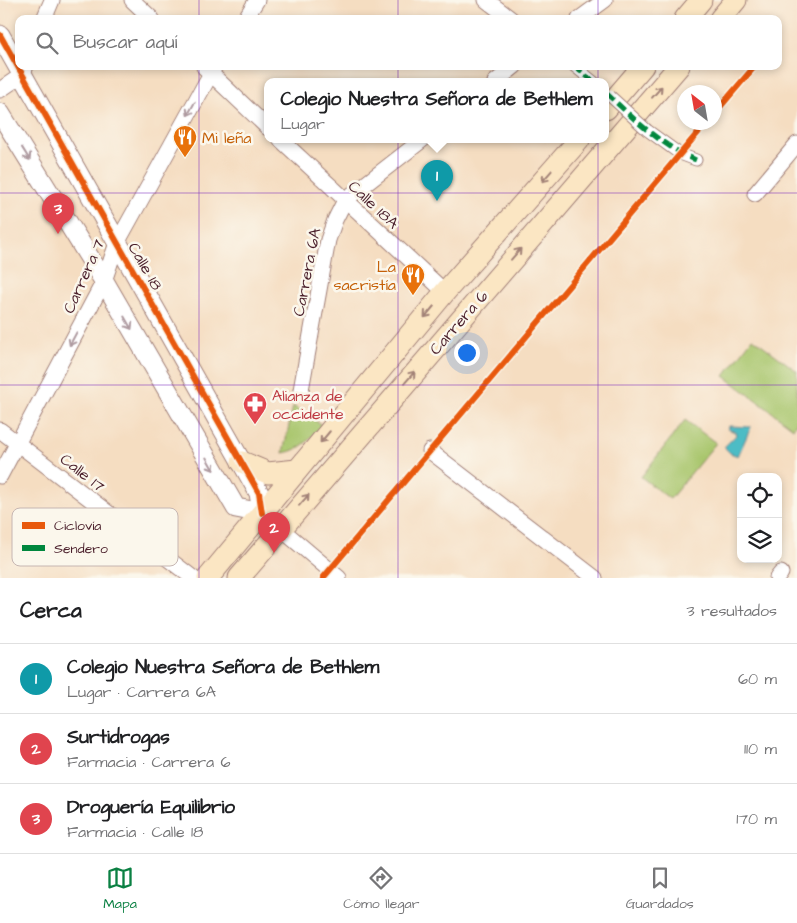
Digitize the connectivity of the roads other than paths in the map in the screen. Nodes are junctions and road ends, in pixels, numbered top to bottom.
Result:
1 (52, 0) edge
2 (132, 0) edge
3 (257, 0) edge
4 (486, 0) edge
5 (605, 0) edge
6 (701, 0) edge
7 (736, 0) edge
8 (46, 15) edge
9 (148, 15) edge
10 (248, 15) edge
11 (506, 15) edge
12 (584, 15) edge
13 (688, 15) edge
14 (723, 15) edge
15 (0, 35) edge
16 (15, 58) edge
17 (208, 70) edge
18 (210, 70) edge
19 (510, 70) edge
20 (579, 70) edge
21 (639, 70) edge
22 (676, 70) edge
23 (24, 71) edge
24 (500, 78) edge
25 (589, 78) edge
26 (0, 90) edge
27 (609, 97) edge
28 (609, 101) edge
29 (1, 121) edge
30 (264, 124) edge
31 (283, 143) edge
32 (418, 143) edge
33 (576, 143) edge
34 (797, 144) edge
35 (696, 160) dead end
36 (755, 194) dead end
37 (345, 200) junction
38 (117, 243) junction
39 (104, 281) junction
40 (445, 292) junction
41 (301, 390) dead end
42 (0, 430) edge
43 (17, 443) junction
44 (430, 451) dead end
45 (242, 462) junction
46 (297, 470) junction
47 (0, 476) edge
48 (102, 508) edge
49 (262, 513) junction
50 (280, 528) junction
51 (177, 566) edge
52 (193, 578) edge
53 (208, 578) edge
54 (239, 578) edge
55 (339, 578) edge
56 (595, 578) edge

1 - 8 street
2 - 9 street
3 - 10 street
4 - 11 street
5 - 12 street
6 - 13 main road
7 - 14 main road
15 - 16 street, Calle 18
17 -> 38 street, Carrera 7
18 - 30 street
19 - 24 street
20 - 25 street
21 - 27 main road
50 -> 22 main road, Carrera 6
23 - 26 street
23 - 38 street, Calle 18
28 - 35 street, bridge
29 -> 39 street
31 - 37 street, Calle 18A
32 - 37 street, Carrera 6A
33 -> 40 main road, Carrera 6
34 - 36 street
37 - 40 street, Calle 18A
37 - 41 street, Carrera 6A
38 - 39 street, Carrera 7
38 - 45 street, Calle 18
39 -> 43 street, Carrera 7
39 -> 49 street
40 -> 46 main road, Carrera 6
42 - 43 street, Calle 17
43 - 47 street, Carrera 7
43 - 48 street, Calle 17
44 - 56 street
45 - 46 main road
45 - 49 street, Calle 18
46 - 49 main road, Carrera 6
49 - 50 street
49 - 53 main road, Carrera 6
50 - 54 main road, Carrera 6
50 - 55 street
51 - 52 street, Calle 17

